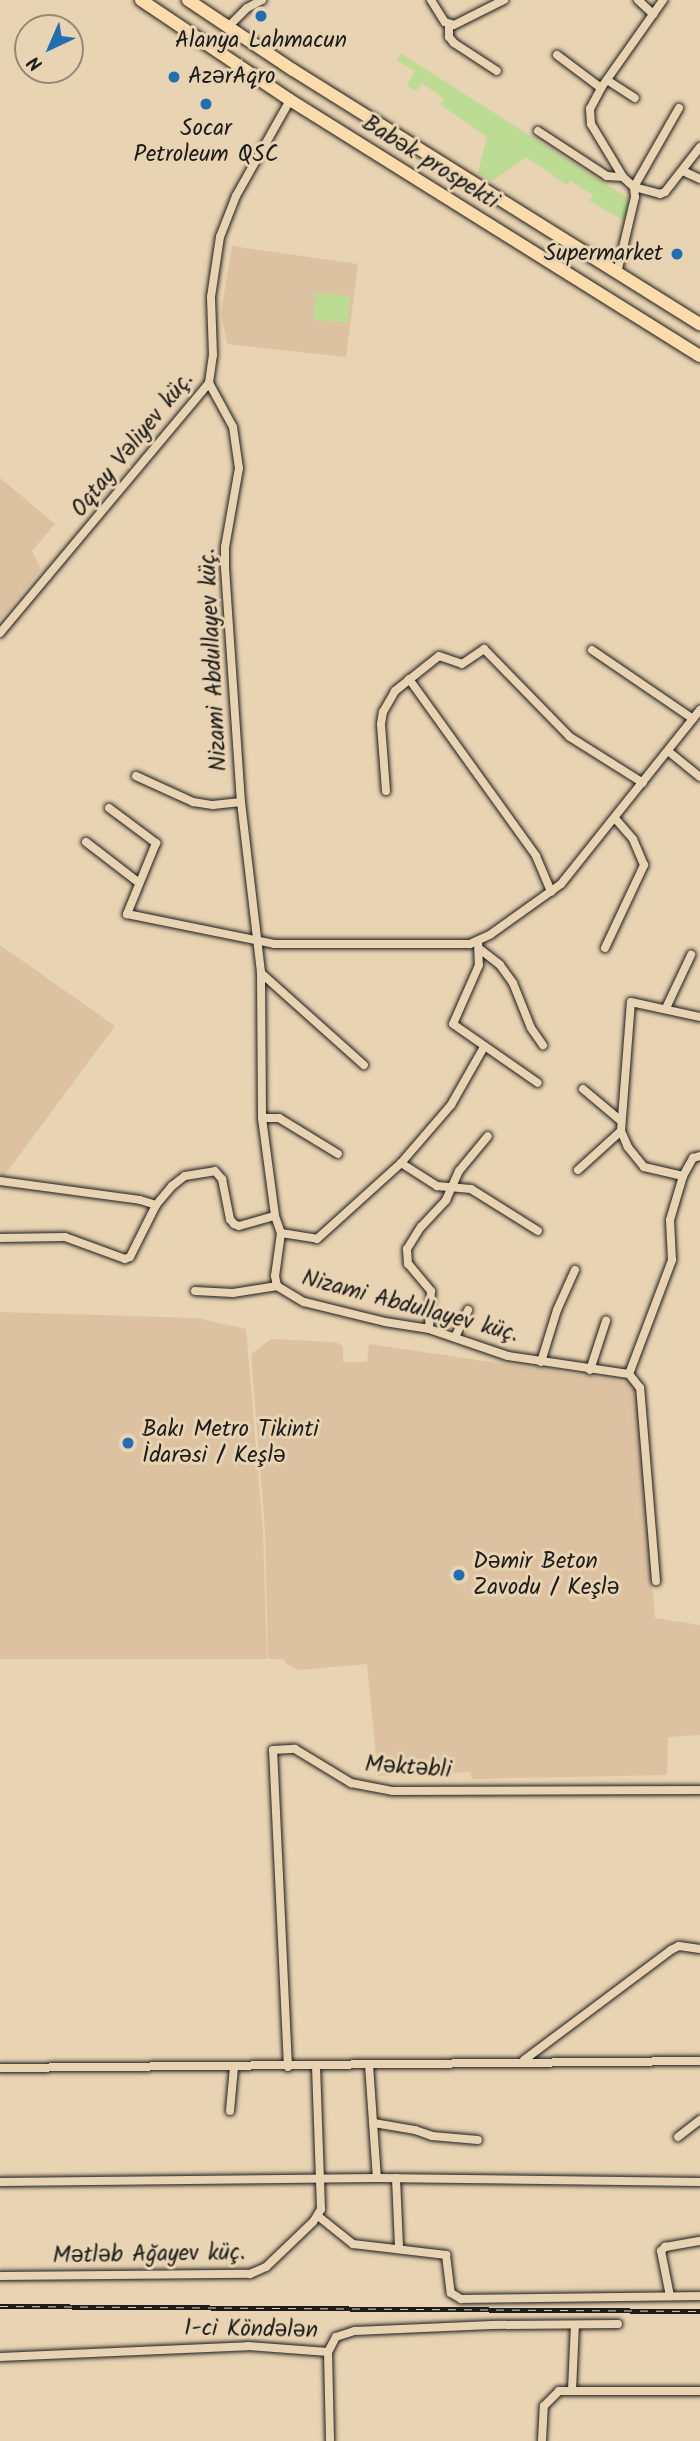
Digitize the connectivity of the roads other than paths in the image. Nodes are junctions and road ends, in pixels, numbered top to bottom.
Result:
1 (141, 0) edge
2 (188, 0) edge
3 (262, 0) edge
4 (431, 0) edge
5 (504, 0) edge
6 (638, 0) edge
7 (663, 0) edge
8 (653, 14) junction
9 (449, 25) junction
10 (227, 28) junction
11 (557, 55) dead end
12 (497, 71) dead end
13 (607, 80) junction
14 (601, 88) junction
15 (635, 99) dead end
16 (290, 100) junction
17 (679, 108) dead end
18 (538, 131) dead end
19 (700, 147) edge
20 (683, 171) junction
21 (623, 177) junction
22 (700, 179) edge
23 (634, 187) junction
24 (617, 272) junction
25 (700, 324) edge
26 (700, 356) edge
27 (209, 383) junction
28 (0, 633) edge
29 (593, 650) dead end
30 (409, 679) junction
31 (700, 710) edge
32 (693, 719) junction
33 (668, 751) junction
34 (136, 776) dead end
35 (700, 777) edge
36 (643, 783) junction
37 (386, 791) dead end
38 (241, 802) junction
39 (109, 808) dead end
40 (615, 818) junction
41 (86, 842) dead end
42 (138, 882) junction
43 (551, 892) junction
44 (257, 941) junction
45 (480, 946) junction
46 (605, 948) dead end
47 (691, 955) dead end
48 (261, 973) junction
49 (666, 1009) junction
50 (700, 1017) edge
51 (543, 1045) dead end
52 (484, 1047) junction
53 (364, 1065) dead end
54 (538, 1083) dead end
55 (583, 1089) dead end
56 (262, 1118) junction
57 (620, 1120) junction
58 (621, 1131) junction
59 (488, 1136) dead end
60 (338, 1154) dead end
61 (700, 1156) edge
62 (401, 1163) junction
63 (578, 1170) dead end
64 (683, 1176) junction
65 (0, 1181) edge
66 (449, 1188) junction
67 (156, 1205) junction
68 (275, 1216) junction
69 (538, 1231) dead end
70 (281, 1233) junction
71 (0, 1238) edge
72 (575, 1270) dead end
73 (277, 1286) junction
74 (195, 1291) dead end
75 (468, 1310) dead end
76 (606, 1321) dead end
77 (429, 1329) junction
78 (455, 1337) junction
79 (541, 1362) junction
80 (590, 1370) junction
81 (629, 1374) junction
82 (656, 1581) dead end
83 (700, 1790) edge
84 (700, 1949) edge
85 (523, 2061) junction
86 (700, 2061) edge
87 (369, 2065) junction
88 (316, 2066) junction
89 (234, 2067) junction
90 (288, 2067) junction
91 (0, 2068) edge
92 (230, 2111) dead end
93 (700, 2120) edge
94 (374, 2123) junction
95 (678, 2137) dead end
96 (478, 2140) dead end
97 (377, 2178) junction
98 (396, 2178) junction
99 (320, 2179) junction
100 (0, 2182) edge
101 (700, 2182) edge
102 (318, 2216) junction
103 (700, 2241) edge
104 (399, 2248) junction
105 (0, 2276) edge
106 (670, 2296) junction
107 (700, 2296) edge
108 (618, 2324) dead end
109 (575, 2325) junction
110 (328, 2352) junction
111 (0, 2357) edge
112 (572, 2390) junction
113 (700, 2391) edge
114 (330, 2441) edge
115 (542, 2441) edge

1 - 16 main road, Babək prospekti
2 - 10 main road, Babək prospekti
3 - 10 street
4 - 9 street
5 - 9 street
6 - 8 street
7 - 8 street
8 - 13 street
9 - 12 street
10 - 24 main road, Babək prospekti
11 - 14 street
13 - 14 street
13 - 15 street
14 - 21 street
16 - 26 main road, Babək prospekti
16 - 27 street, Oqtay Vəliyev küç.
17 - 23 street
18 - 21 street
19 - 20 street
20 - 22 street
20 - 23 street
21 - 23 street
23 - 24 street
24 - 25 main road, Babək prospekti
27 - 28 street, Oqtay Vəliyev küç.
27 - 38 street, Nizami Abdullayev küç.
29 - 32 street
30 - 36 street
30 - 37 street
30 - 43 street
31 - 32 street
32 - 33 street
33 - 35 street
33 - 36 street
34 - 38 street
36 - 40 street
38 - 44 street, Nizami Abdullayev küç.
39 - 42 street
40 - 43 street
40 - 46 street
41 - 42 street
42 - 44 street
43 - 45 street
44 - 45 street
44 - 48 street, Nizami Abdullayev küç.
45 - 51 street
45 - 52 street
47 - 49 street
48 - 53 street
48 - 56 street, Nizami Abdullayev küç.
49 - 50 street
49 - 57 street
52 - 54 street
52 - 62 street
55 - 57 street
56 - 60 street
56 - 68 street, Nizami Abdullayev küç.
57 - 58 street
58 - 63 street
58 - 64 street
59 - 66 street
61 - 64 street
62 - 66 street
62 - 70 street
64 - 81 street
65 - 67 street
66 - 69 street
66 - 77 street
67 - 68 street
67 - 71 street
68 - 70 street, Nizami Abdullayev küç.
70 - 73 street, Nizami Abdullayev küç.
72 - 79 street
73 - 74 street
73 - 77 street, Nizami Abdullayev küç.
75 - 78 street
76 - 80 street
77 - 78 street, Nizami Abdullayev küç.
78 - 79 street, Nizami Abdullayev küç.
79 - 80 street, Nizami Abdullayev küç.
80 - 81 street, Nizami Abdullayev küç.
81 - 82 street
83 - 90 street, Məktəbli
84 - 85 street
85 - 86 street
85 - 87 street
87 - 88 street
87 - 94 street
88 - 90 street
88 - 99 street
89 - 90 street
89 - 91 street
89 - 92 street
93 - 95 street
94 - 96 street
94 - 97 street
97 - 98 street
97 - 99 street
98 - 101 street
98 - 104 street
99 - 100 street
99 - 102 street
102 - 104 street
102 - 105 street, Mətləb Ağayev küç.
103 - 106 street
104 - 106 street
106 - 107 street
108 - 109 street, 1-ci Köndələn
109 - 110 street, 1-ci Köndələn
109 - 112 street
110 - 111 street, 1-ci Köndələn
110 - 114 street
112 - 113 street
112 - 115 street

